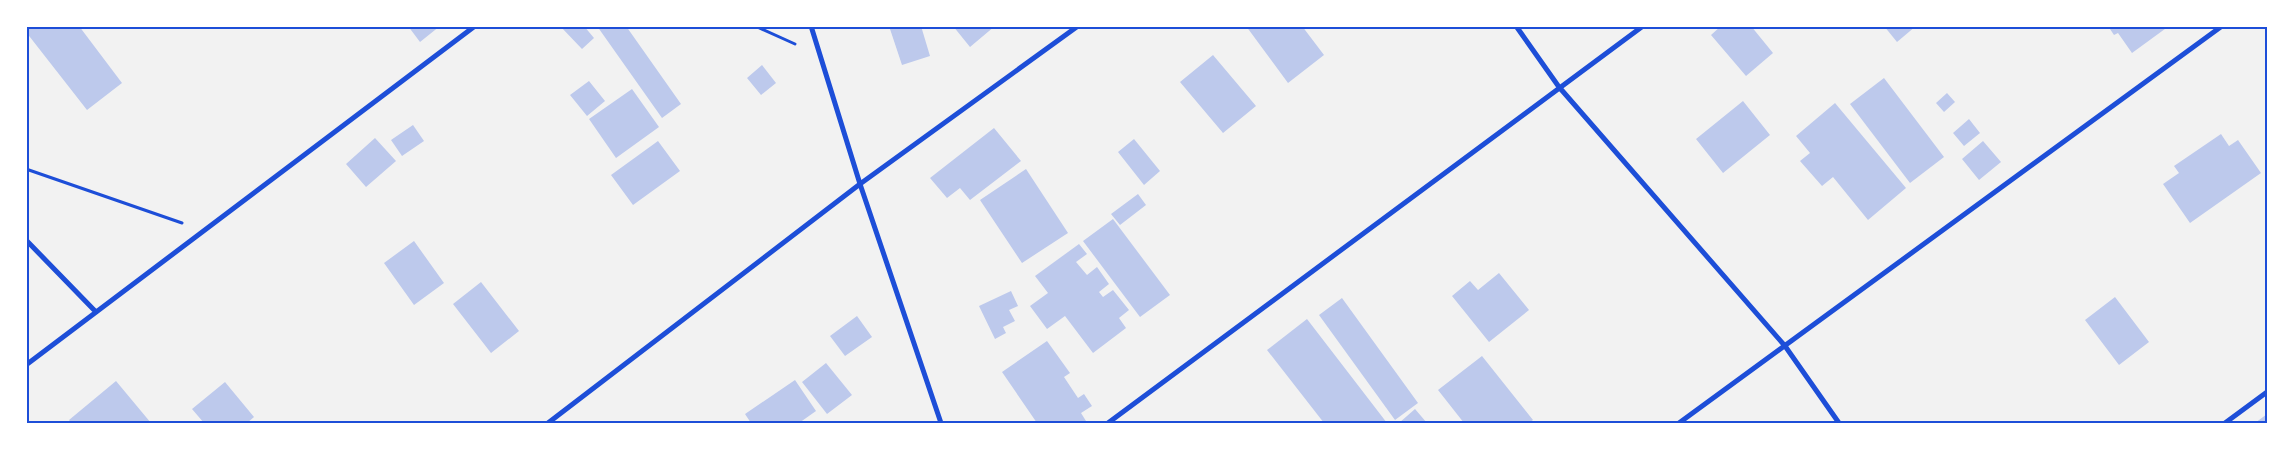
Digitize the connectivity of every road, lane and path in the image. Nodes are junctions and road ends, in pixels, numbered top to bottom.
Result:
1 (474, 26) edge
2 (755, 26) edge
3 (811, 26) edge
4 (1078, 26) edge
5 (1516, 26) edge
6 (1643, 26) edge
7 (2222, 26) edge
8 (821, 56) junction
9 (1559, 87) junction
10 (26, 169) edge
11 (860, 184) junction
12 (204, 231) junction
13 (26, 240) edge
14 (96, 312) junction
15 (1785, 346) junction
16 (26, 365) edge
17 (2267, 392) edge
18 (548, 423) edge
19 (941, 423) edge
20 (1108, 423) edge
21 (1679, 423) edge
22 (1839, 423) edge
23 (2225, 423) edge

1 - 12 street
2 - 8 path
3 - 8 street
4 - 11 street
5 - 9 street
6 - 9 street
7 - 15 street
8 - 11 street
9 - 15 street
9 - 20 street
10 - 12 path
11 - 18 street
11 - 19 street
12 - 14 street
13 - 14 street
14 - 16 street
15 - 21 street
15 - 22 street
17 - 23 street

